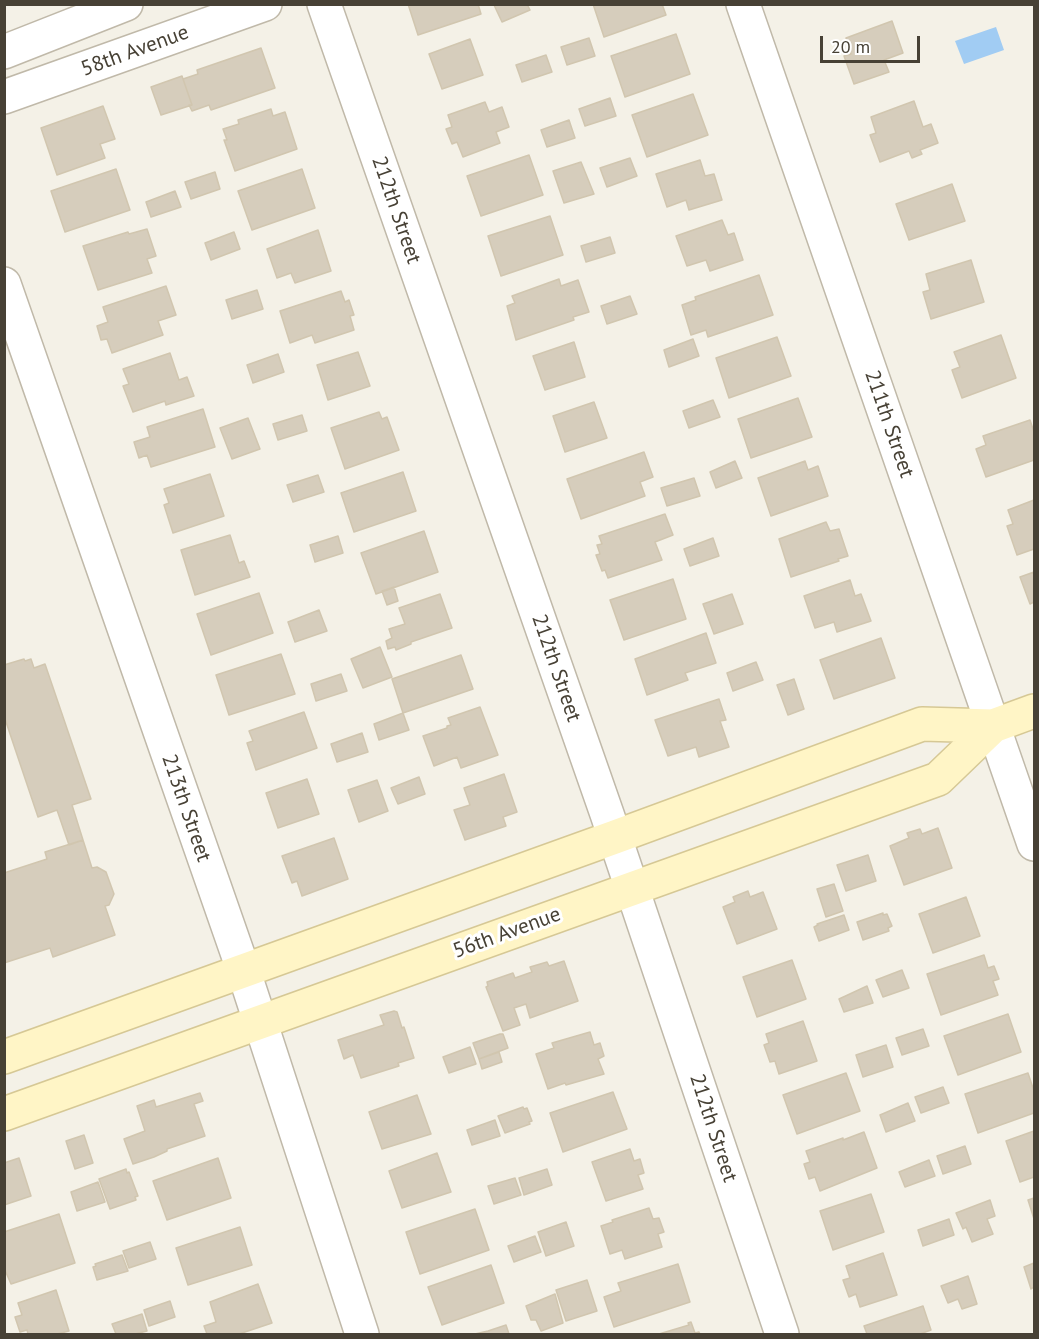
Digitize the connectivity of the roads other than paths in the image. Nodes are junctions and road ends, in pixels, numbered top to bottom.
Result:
1 (126, 4) edge
2 (265, 4) edge
3 (324, 4) edge
4 (743, 4) edge
5 (4, 52) edge
6 (4, 97) edge
7 (4, 284) edge
8 (1035, 711) edge
9 (993, 726) junction
10 (615, 837) junction
11 (1035, 844) edge
12 (632, 888) junction
13 (243, 969) junction
14 (259, 1023) junction
15 (4, 1057) edge
16 (4, 1113) edge
17 (362, 1335) edge
18 (782, 1335) edge

1 - 5 street
2 - 6 street, 58th Avenue
3 - 10 street, 212th Street
4 - 9 street, 211th Street
7 - 13 street, 213th Street
8 - 9 street, 56th Avenue
9 - 10 street, 56th Avenue
9 - 11 street, 211th Street
9 - 12 street, 56th Avenue
10 - 12 street, 212th Street
10 - 13 street, 56th Avenue
12 - 14 street, 56th Avenue
12 - 18 street, 212th Street
13 - 14 street, 213th Street
13 - 15 street, 56th Avenue
14 - 16 street, 56th Avenue
14 - 17 street, 213th Street

